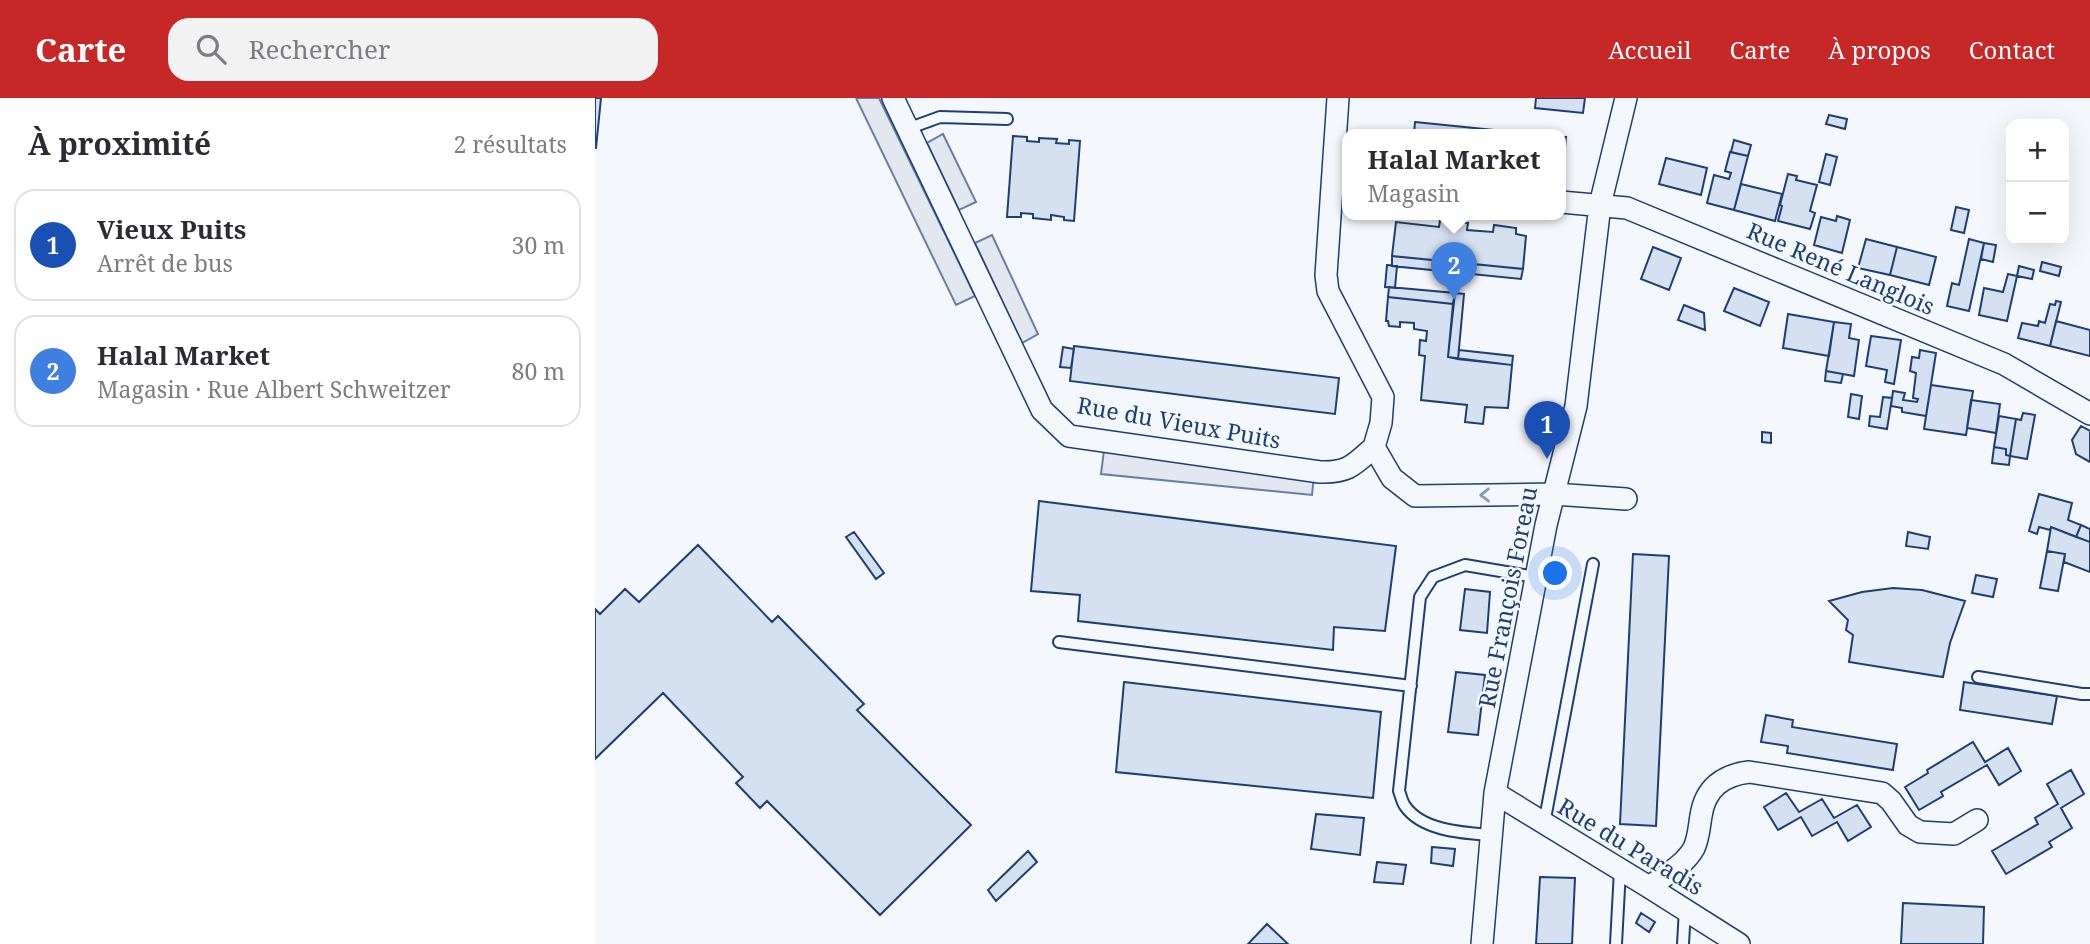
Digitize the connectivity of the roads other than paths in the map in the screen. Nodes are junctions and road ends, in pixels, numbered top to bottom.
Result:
1 (893, 98) edge
2 (1338, 98) edge
3 (1626, 98) edge
4 (1007, 119) dead end
5 (907, 129) junction
6 (1340, 182) edge
7 (1566, 202) edge
8 (1600, 205) junction
9 (2090, 414) edge
10 (1374, 447) junction
11 (1553, 494) junction
12 (1626, 499) dead end
13 (1593, 564) dead end
14 (1536, 577) junction
15 (1059, 642) dead end
16 (1977, 677) dead end
17 (1411, 686) junction
18 (2090, 694) edge
19 (1495, 793) junction
20 (1977, 820) dead end
21 (1544, 824) junction
22 (1491, 835) junction
23 (1620, 870) junction
24 (1649, 887) junction
25 (1685, 909) junction
26 (1482, 944) edge
27 (1616, 944) edge
28 (1683, 944) edge
29 (1739, 944) edge

1 - 5 street, Rue du Vieux Puits
2 - 6 street
3 - 8 street, Rue François Foreau
4 - 5 lane
5 - 10 street, Rue du Vieux Puits
6 - 10 street
7 - 8 street, Rue René Langlois
8 - 9 street, Rue René Langlois
8 - 11 street, Rue François Foreau
11 -> 10 street
11 - 12 street
11 - 14 street, Rue François Foreau
13 - 21 lane
14 - 17 lane
14 - 19 street, Rue François Foreau
15 - 17 lane
16 - 18 lane
17 - 22 lane
19 - 21 street, Rue du Paradis
19 - 22 street, Rue François Foreau
20 - 24 street
21 - 23 street, Rue du Paradis
22 - 26 street, Rue François Foreau
23 - 24 street, Rue du Paradis
23 - 27 lane
24 - 25 street, Rue du Paradis
25 - 28 lane
25 - 29 street, Rue du Paradis

